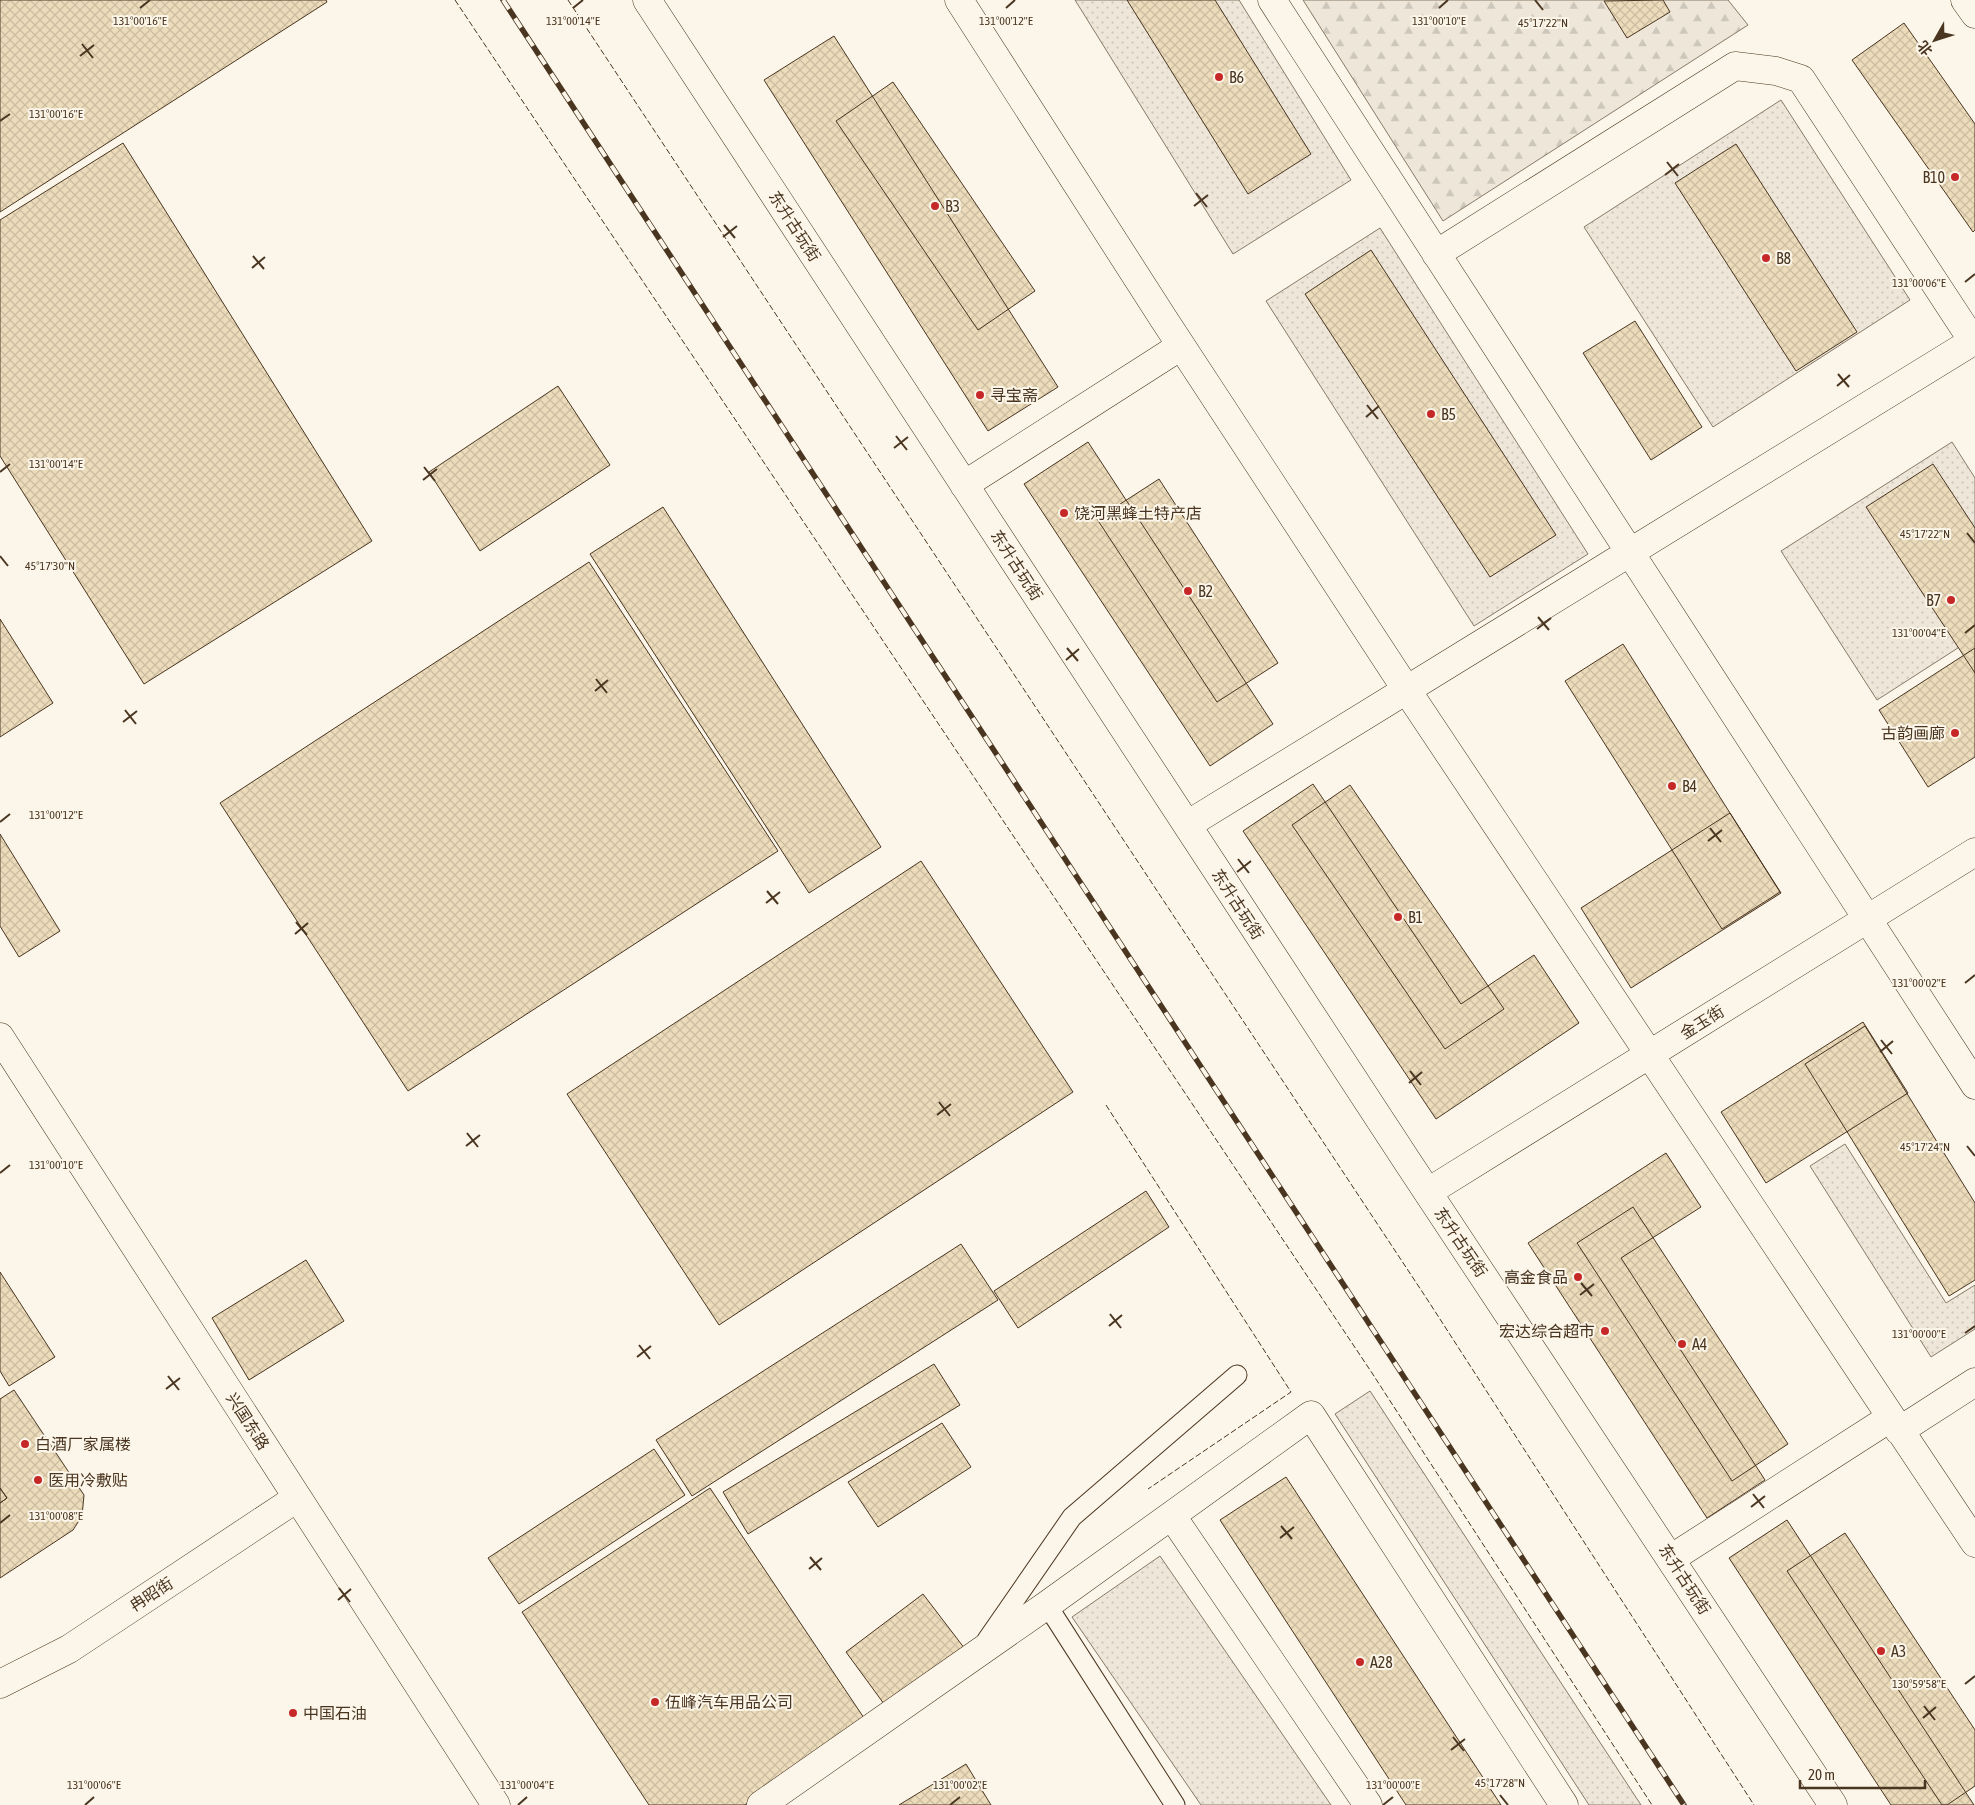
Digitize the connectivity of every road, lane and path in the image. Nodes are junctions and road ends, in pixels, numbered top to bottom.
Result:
1 (647, 0) edge
2 (959, 0) edge
3 (1272, 0) edge
4 (1965, 0) edge
5 (1975, 14) edge
6 (1436, 254) junction
7 (1974, 341) edge
8 (1181, 346) junction
9 (964, 485) junction
10 (1629, 552) junction
11 (1406, 689) junction
12 (1187, 825) junction
13 (1975, 852) edge
14 (1867, 920) junction
15 (0, 1036) edge
16 (1649, 1055) junction
17 (1975, 1085) edge
18 (1428, 1192) junction
19 (1237, 1375) dead end
20 (1975, 1382) edge
21 (1895, 1424) junction
22 (297, 1498) junction
23 (1172, 1516) junction
24 (1975, 1542) edge
25 (1672, 1558) junction
26 (1047, 1606) junction
27 (978, 1654) junction
28 (0, 1684) edge
29 (496, 1805) edge
30 (761, 1805) edge
31 (1176, 1805) edge
32 (1368, 1805) edge
33 (1564, 1805) edge
34 (1833, 1805) edge

1 - 9 street, 东升古玩街
2 - 8 street
3 - 6 street
4 - 5 street
6 - 7 street
6 - 10 street
7 - 10 street
8 - 9 street
8 - 11 street
9 - 12 street, 东升古玩街
10 - 11 street
10 - 14 street
11 - 12 street
11 - 16 street
12 - 18 street, 东升古玩街
13 - 14 street, 金玉街
14 - 16 street, 金玉街
14 - 17 street
15 - 22 street, 兴国东路
16 - 18 street, 金玉街
16 - 21 street
18 - 25 street, 东升古玩街
19 - 27 lane
20 - 21 street
21 - 24 street
21 - 25 street
22 - 28 street, 冉昭街
22 - 29 street, 兴国东路
23 - 26 street
23 - 32 street
23 - 33 street
25 - 34 street, 东升古玩街
26 - 27 street
26 - 31 lane
27 - 30 street

